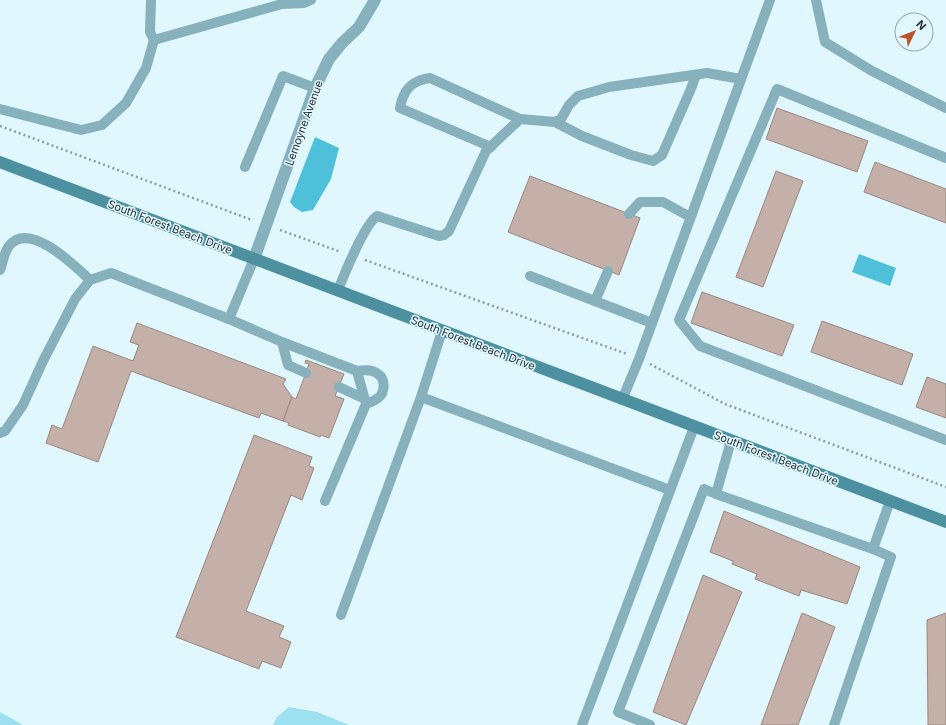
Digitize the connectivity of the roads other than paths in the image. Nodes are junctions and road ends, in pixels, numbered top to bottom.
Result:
1 (152, 0) edge
2 (272, 0) edge
3 (311, 0) edge
4 (375, 0) edge
5 (770, 0) edge
6 (816, 0) edge
7 (282, 4) junction
8 (154, 40) junction
9 (696, 75) junction
10 (741, 79) junction
11 (315, 88) junction
12 (946, 108) edge
13 (0, 109) edge
14 (520, 119) junction
15 (556, 122) junction
16 (491, 147) junction
17 (946, 158) edge
18 (0, 162) edge
19 (245, 167) dead end
20 (629, 214) dead end
21 (690, 217) junction
22 (254, 259) junction
23 (0, 270) edge
24 (608, 270) dead end
25 (530, 276) dead end
26 (90, 280) junction
27 (338, 290) junction
28 (595, 301) junction
29 (229, 319) junction
30 (652, 323) junction
31 (442, 331) junction
32 (282, 342) junction
33 (357, 371) junction
34 (306, 373) dead end
35 (339, 387) dead end
36 (421, 397) junction
37 (622, 400) junction
38 (366, 402) junction
39 (694, 427) junction
40 (0, 433) edge
41 (946, 440) edge
42 (731, 441) junction
43 (670, 490) junction
44 (716, 494) junction
45 (326, 501) dead end
46 (890, 501) junction
47 (946, 522) edge
48 (873, 550) junction
49 (341, 615) dead end
50 (582, 725) edge
51 (650, 725) edge
52 (834, 725) edge

1 - 8 lane
2 - 7 lane
3 - 7 lane
4 - 11 street, Lemoyne Avenue
5 - 10 lane
6 - 12 lane
7 - 8 lane
8 - 13 lane
9 - 10 lane
9 - 15 lane
9 - 15 lane
10 - 21 lane
11 - 19 lane
11 - 22 street, Lemoyne Avenue
14 - 15 lane
14 - 16 lane
14 - 16 lane
16 - 27 lane
17 - 41 lane
18 - 22 street, South Forest Beach Drive
20 - 21 lane
21 - 30 lane
22 - 27 street, South Forest Beach Drive
22 - 29 lane
23 - 26 lane
24 - 28 lane
25 - 28 lane
26 - 29 lane
26 - 40 lane
27 - 31 street, South Forest Beach Drive
28 - 30 lane
29 - 32 lane
30 - 37 lane
31 - 36 lane
31 - 37 street, South Forest Beach Drive
32 - 33 lane
32 - 34 lane
33 - 38 lane
33 - 38 lane
35 - 38 lane
36 - 43 lane
36 - 49 lane
37 - 39 street, South Forest Beach Drive
38 - 45 lane
39 - 42 street, South Forest Beach Drive
39 - 43 lane
42 - 44 lane
42 - 46 street, South Forest Beach Drive
43 - 50 lane
44 - 48 lane
44 - 51 lane
46 - 47 street, South Forest Beach Drive
46 - 48 lane
48 - 52 lane

